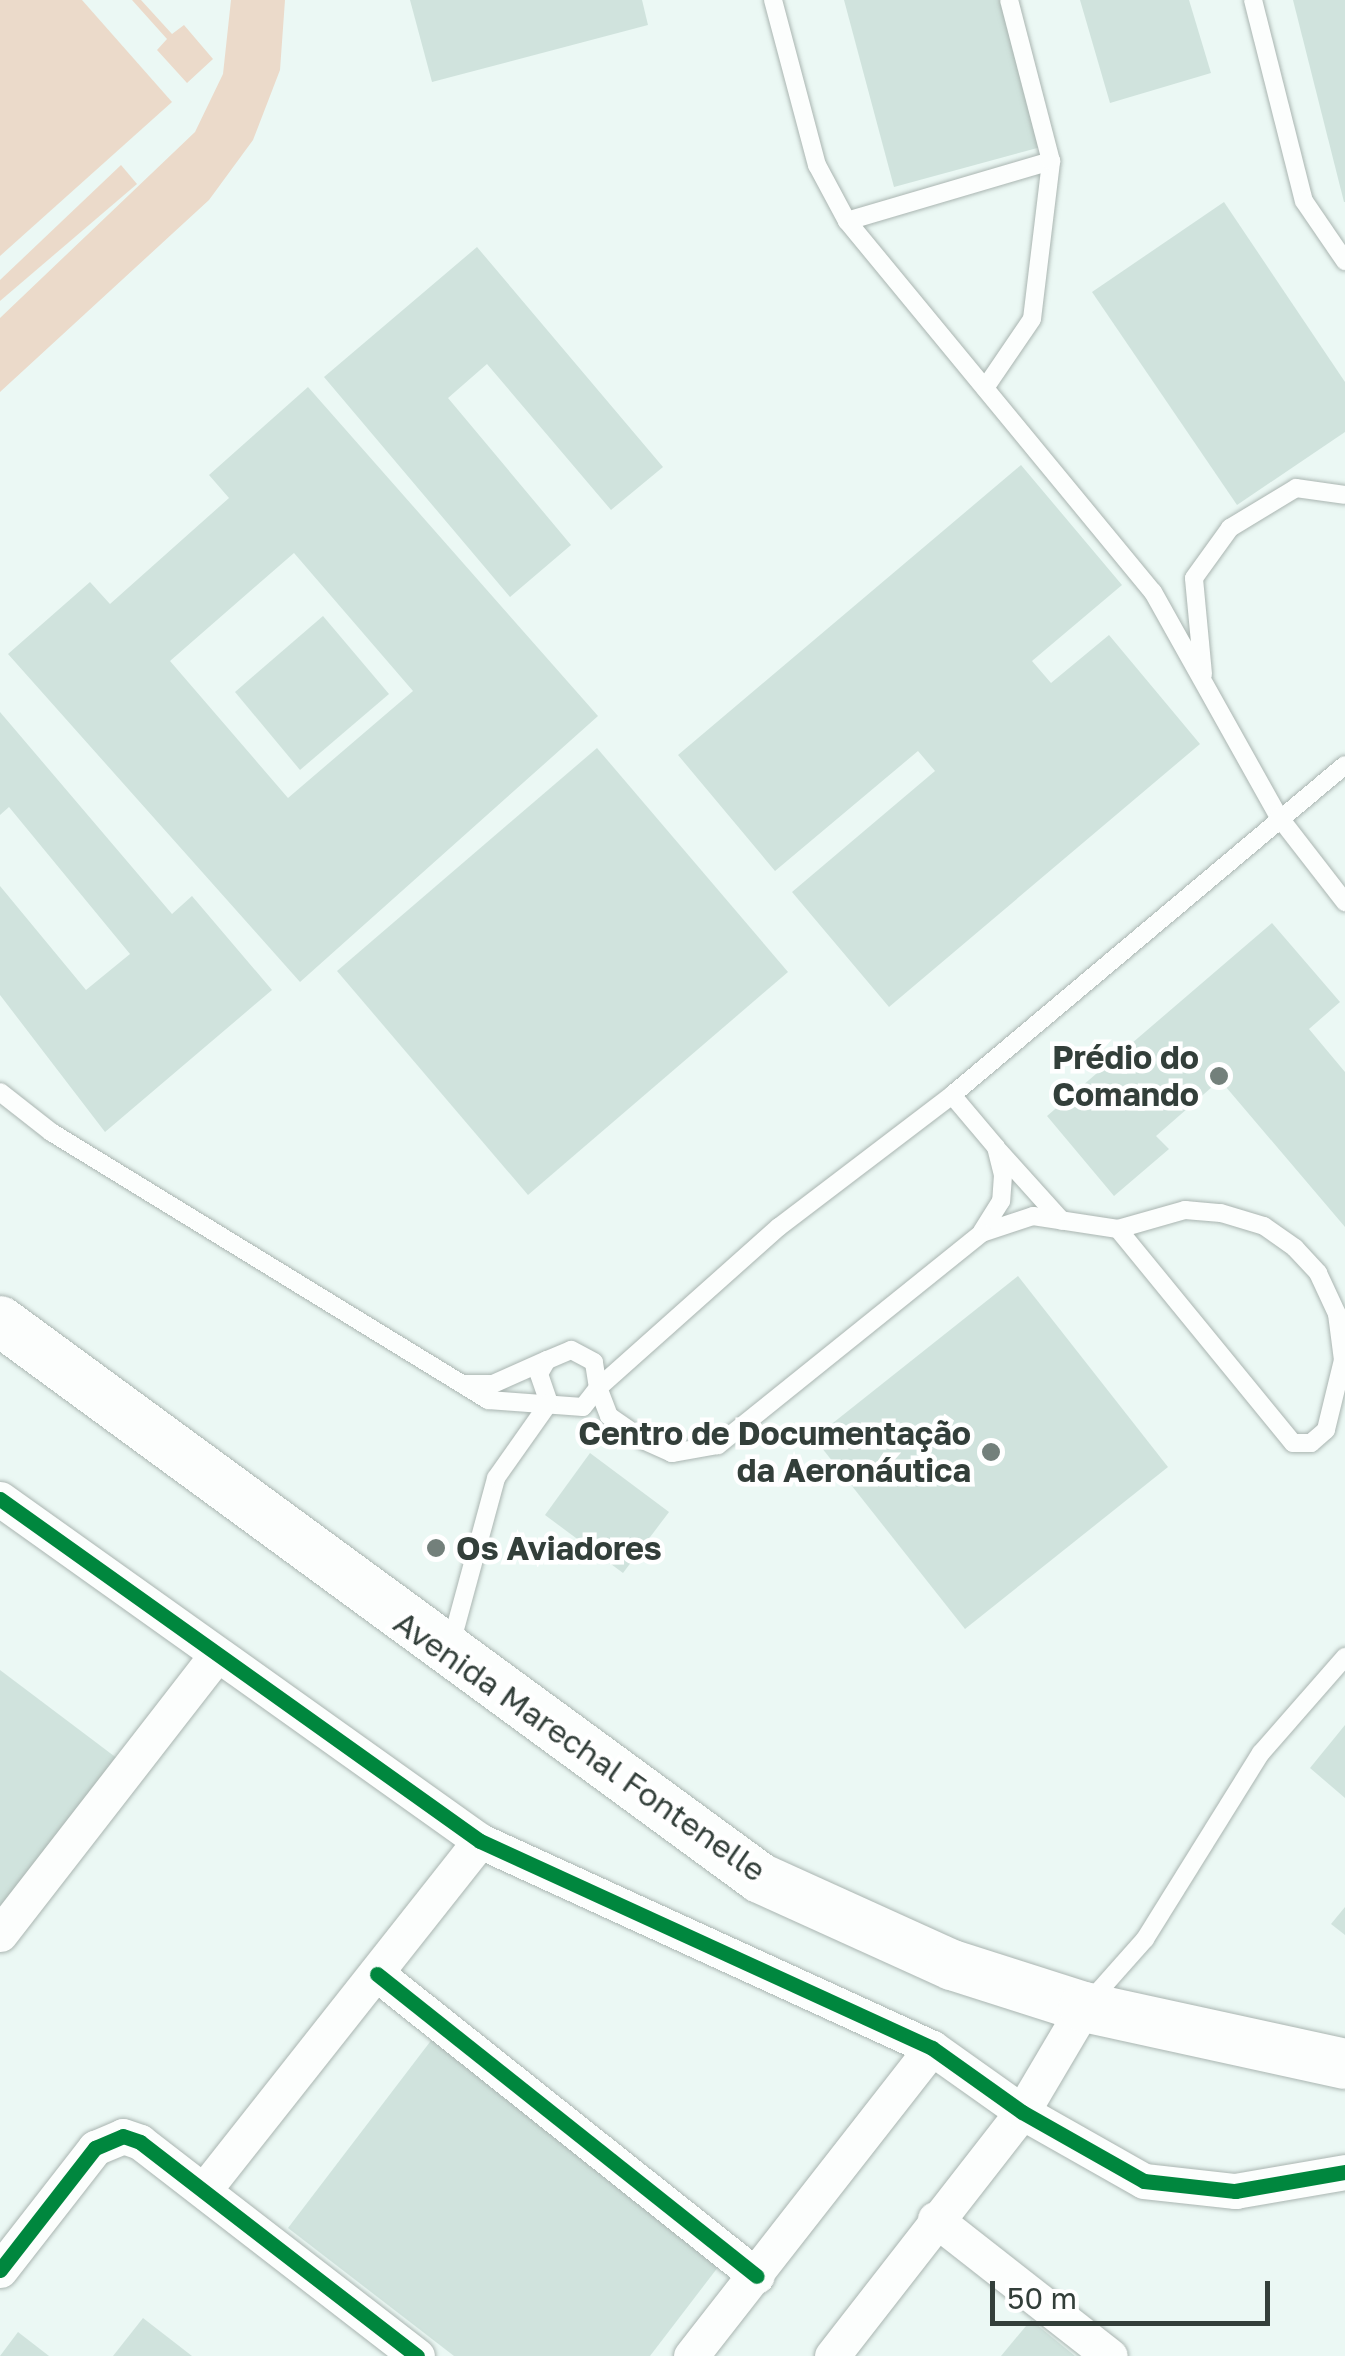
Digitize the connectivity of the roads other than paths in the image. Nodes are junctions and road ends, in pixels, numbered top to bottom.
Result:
1 (773, 0) edge
2 (1009, 0) edge
3 (1253, 0) edge
4 (1051, 162) junction
5 (848, 222) junction
6 (1345, 261) edge
7 (985, 388) junction
8 (1345, 495) edge
9 (1204, 684) junction
10 (1345, 765) edge
11 (1278, 817) junction
12 (1345, 902) edge
13 (0, 1092) edge
14 (952, 1094) junction
15 (996, 1147) junction
16 (1062, 1221) junction
17 (1118, 1229) junction
18 (982, 1233) junction
19 (0, 1321) edge
20 (547, 1360) junction
21 (461, 1384) junction
22 (598, 1388) junction
23 (550, 1403) junction
24 (0, 1500) edge
25 (217, 1654) junction
26 (448, 1654) junction
27 (1345, 1657) edge
28 (480, 1841) junction
29 (0, 1934) edge
30 (378, 1974) junction
31 (1084, 2007) junction
32 (932, 2048) junction
33 (1345, 2064) edge
34 (1022, 2112) junction
35 (1345, 2172) edge
36 (204, 2190) junction
37 (934, 2219) junction
38 (0, 2270) edge
39 (756, 2276) junction
40 (418, 2356) edge
41 (691, 2356) edge
42 (832, 2356) edge
43 (1110, 2356) edge

1 - 5 lane
2 - 4 lane
3 - 6 lane
4 - 5 lane
4 - 7 lane
5 - 7 lane
7 - 9 lane
8 - 9 lane
9 - 11 lane
10 - 11 lane
11 - 12 lane
11 - 14 lane
13 - 21 lane
14 - 15 lane
14 - 22 lane
15 - 16 lane
15 - 18 lane
16 - 17 lane
16 - 18 lane
17 - 17 lane
18 - 22 lane
19 - 26 main road, Avenida Marechal Fontenelle
20 - 21 lane
20 - 22 lane
20 - 23 lane
21 - 23 lane
22 - 23 lane
23 - 26 lane
24 - 25 street
25 - 28 street
25 - 29 street
26 - 31 main road, Avenida Marechal Fontenelle
27 - 31 lane
28 - 30 street
28 - 32 street
30 - 36 street
30 - 39 street
31 - 33 main road, Avenida Marechal Fontenelle
31 - 34 street
32 - 34 street
32 - 39 street
34 - 35 street
34 - 37 street
36 - 38 street
36 - 40 street
37 - 42 street
37 - 43 street
39 - 41 street

